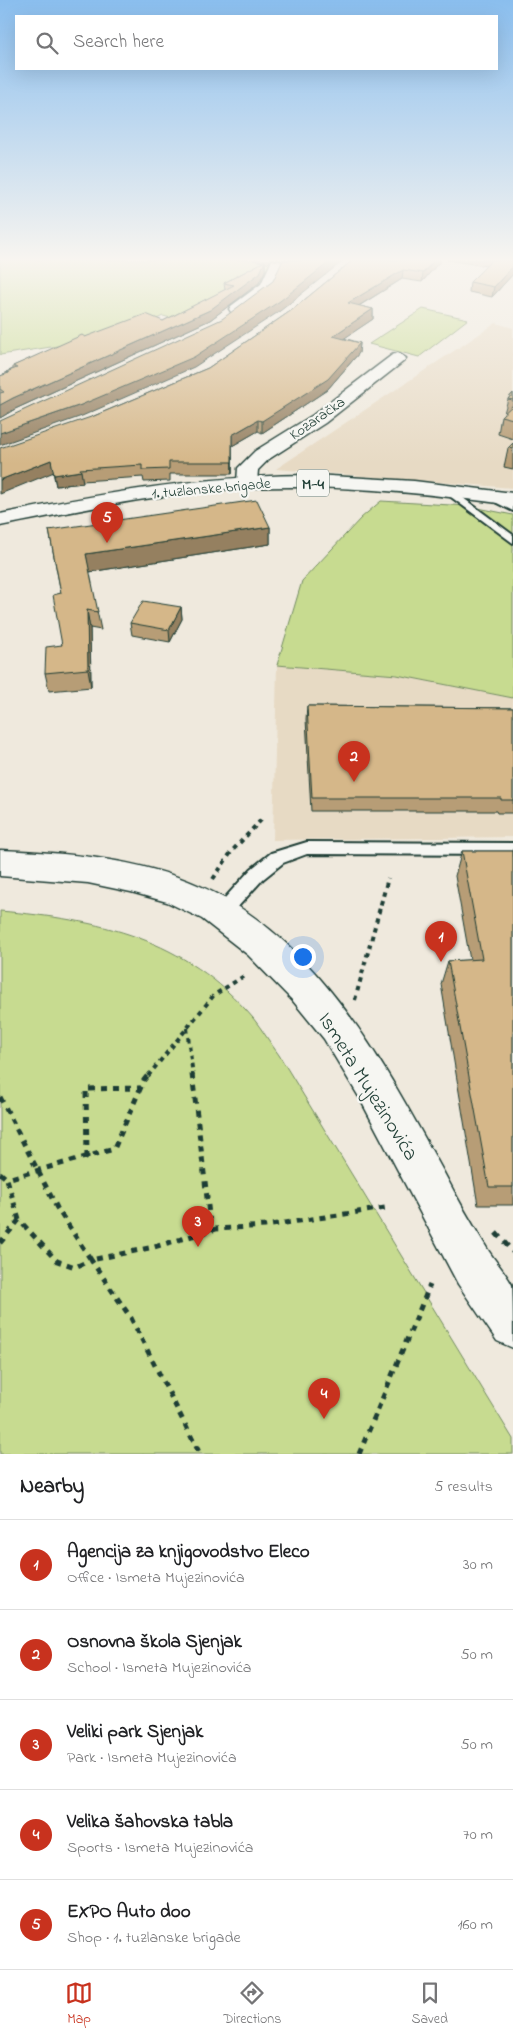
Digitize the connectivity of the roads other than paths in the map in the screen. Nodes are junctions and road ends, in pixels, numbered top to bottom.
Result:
1 (398, 358) dead end
2 (247, 482) junction
3 (451, 492) junction
4 (490, 496) junction
5 (513, 499) edge
6 (513, 508) edge
7 (0, 520) edge
8 (513, 540) edge
9 (513, 850) edge
10 (0, 864) edge
11 (221, 914) junction
12 (513, 1326) edge

1 - 2 street, Kozaračka
2 - 3 street, 1. tuzlanske brigade / M-4
2 - 7 street, 1. tuzlanske brigade / M-4
3 - 4 street, 1. tuzlanske brigade / M-4
3 - 8 lane
4 - 5 street, 1. tuzlanske brigade / M-4
4 - 6 lane
9 - 11 lane
10 - 11 street, Ismeta Mujezinovića
11 - 12 street, Ismeta Mujezinovića

